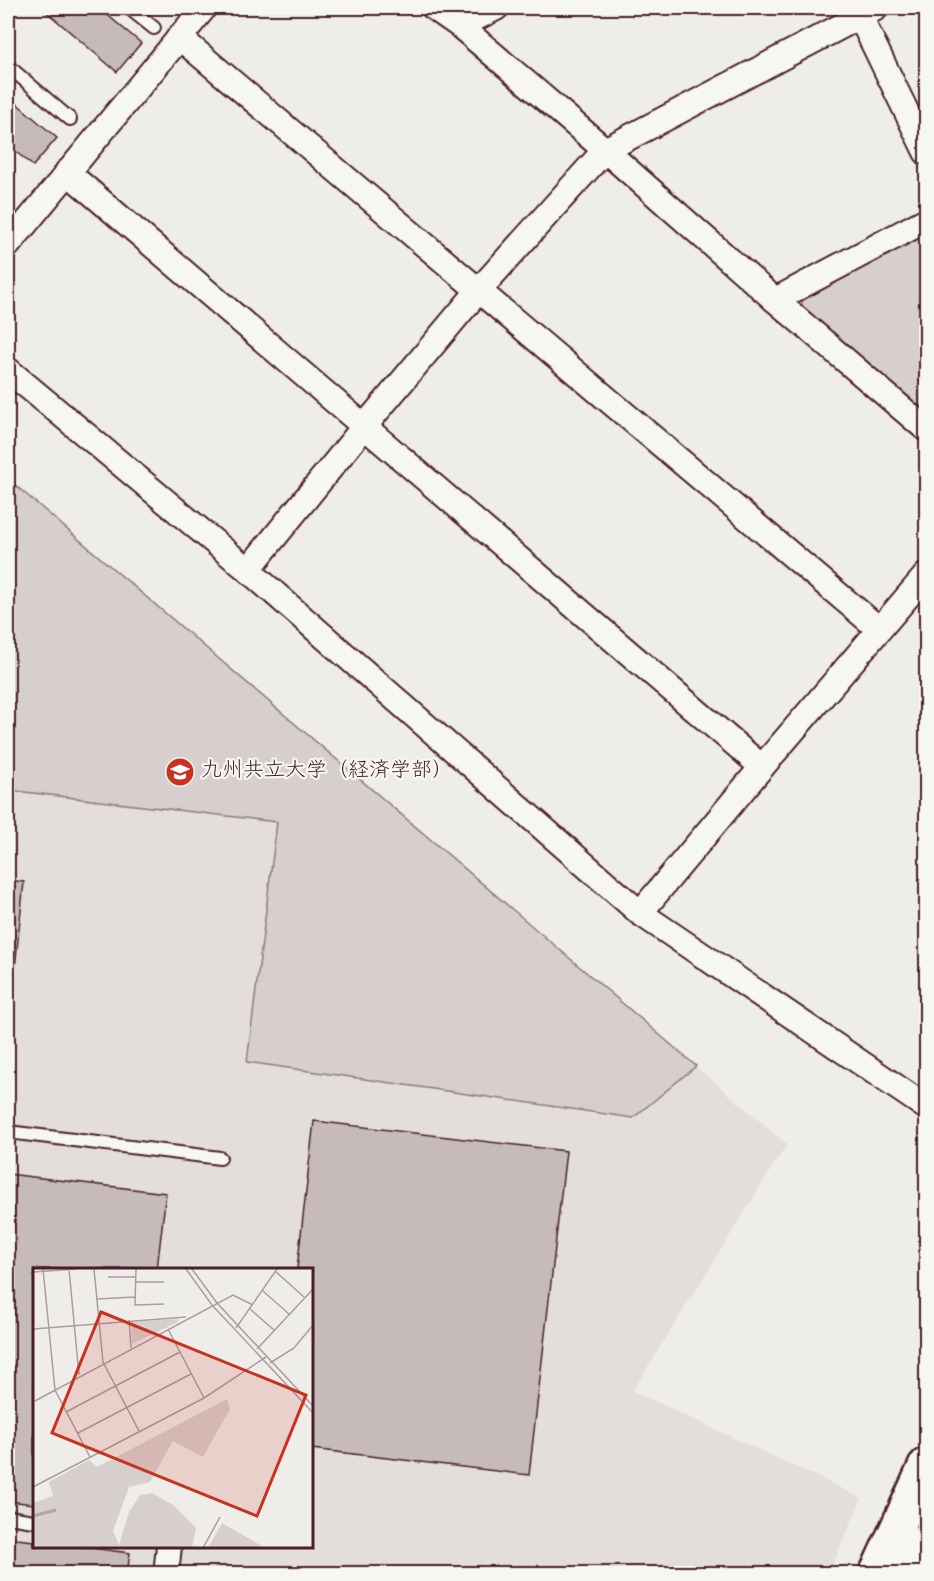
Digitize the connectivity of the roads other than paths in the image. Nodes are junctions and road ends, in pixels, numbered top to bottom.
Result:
1 (129, 8) edge
2 (204, 8) edge
3 (434, 8) edge
4 (496, 8) edge
5 (864, 10) edge
6 (460, 26) junction
7 (154, 28) dead end
8 (179, 37) junction
9 (8, 66) edge
10 (70, 119) dead end
11 (605, 150) junction
12 (927, 152) edge
13 (67, 172) junction
14 (927, 220) edge
15 (8, 245) edge
16 (479, 290) junction
17 (775, 300) junction
18 (8, 370) edge
19 (363, 428) junction
20 (927, 429) edge
21 (248, 570) junction
22 (927, 576) edge
23 (879, 630) junction
24 (762, 767) junction
25 (640, 913) junction
26 (927, 1107) edge
27 (8, 1132) edge
28 (220, 1158) dead end
29 (927, 1465) edge
30 (8, 1517) edge
31 (33, 1521) edge
32 (927, 1540) edge
33 (169, 1548) edge
34 (166, 1574) edge
35 (876, 1574) edge
36 (911, 1574) edge

1 - 7 lane
2 - 8 street
3 - 6 street
4 - 6 street
5 - 11 street
5 - 12 street
6 - 11 street
8 - 13 street
8 - 16 street
9 - 10 lane
11 - 16 street
11 - 17 street
13 - 15 street
13 - 19 street
14 - 17 street
16 - 19 street
16 - 23 street
17 - 20 street
18 - 21 street
19 - 21 street
19 - 24 street
21 - 25 street
22 - 23 street
23 - 24 street
24 - 25 street
25 - 26 street
27 - 28 lane
29 - 35 street
30 - 31 lane
32 - 36 street
33 - 34 street

